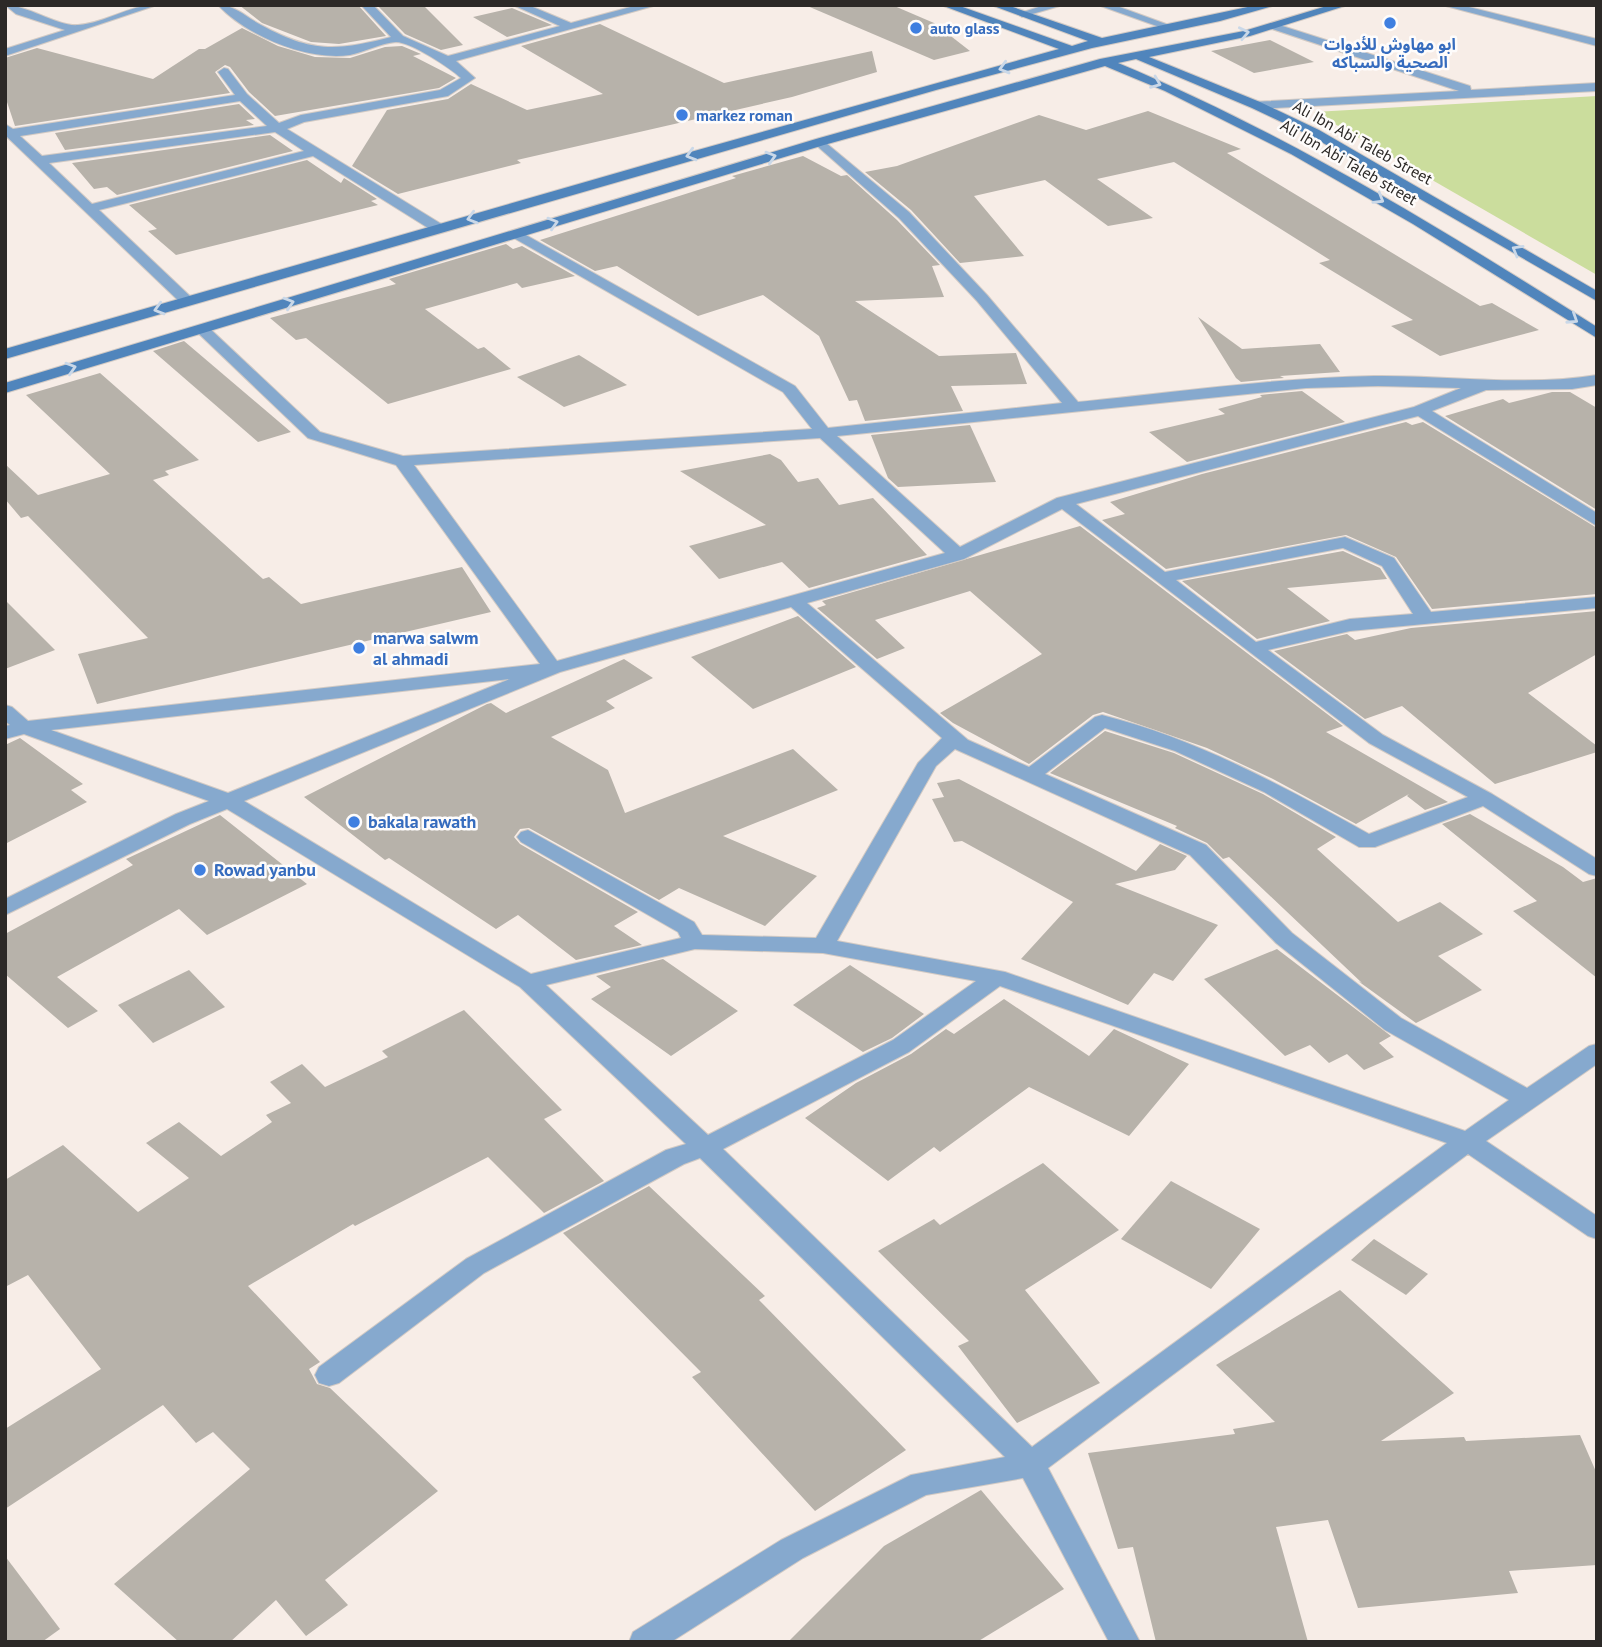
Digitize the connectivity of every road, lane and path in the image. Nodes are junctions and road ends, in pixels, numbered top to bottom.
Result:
1 (45, 5) edge
2 (120, 5) edge
3 (152, 5) edge
4 (223, 5) edge
5 (366, 5) edge
6 (518, 5) edge
7 (652, 5) edge
8 (946, 5) edge
9 (996, 5) edge
10 (1058, 5) edge
11 (1103, 5) edge
12 (1141, 5) edge
13 (1271, 5) edge
14 (1343, 5) edge
15 (1447, 5) edge
16 (15, 9) edge
17 (133, 10) junction
18 (1119, 11) junction
19 (1022, 14) junction
20 (1273, 26) junction
21 (571, 27) junction
22 (1172, 28) junction
23 (75, 29) junction
24 (399, 38) junction
25 (1100, 42) junction
26 (1597, 43) edge
27 (1070, 49) junction
28 (5, 53) edge
29 (1136, 55) junction
30 (447, 60) junction
31 (1105, 62) junction
32 (224, 72) dead end
33 (1597, 87) edge
34 (1478, 93) junction
35 (243, 97) junction
36 (1256, 104) junction
37 (276, 128) junction
38 (9, 131) edge
39 (820, 142) junction
40 (314, 152) junction
41 (40, 160) junction
42 (91, 208) junction
43 (438, 228) junction
44 (517, 234) junction
45 (1597, 297) edge
46 (187, 301) junction
47 (202, 328) junction
48 (1597, 334) edge
49 (5, 354) edge
50 (1597, 380) edge
51 (1572, 384) junction
52 (1485, 385) junction
53 (5, 388) edge
54 (1597, 399) edge
55 (1073, 406) junction
56 (1420, 410) junction
57 (824, 433) junction
58 (402, 461) junction
59 (1063, 502) junction
60 (1597, 521) edge
61 (958, 555) junction
62 (1161, 578) junction
63 (793, 600) junction
64 (1597, 602) edge
65 (1426, 618) junction
66 (1253, 648) junction
67 (553, 668) junction
68 (5, 711) edge
69 (15, 730) edge
70 (954, 738) junction
71 (1037, 770) dead end
72 (1485, 798) junction
73 (227, 800) junction
74 (528, 837) dead end
75 (1597, 869) edge
76 (5, 908) edge
77 (695, 942) junction
78 (823, 946) junction
79 (997, 977) junction
80 (528, 982) junction
81 (1597, 1052) edge
82 (1528, 1100) junction
83 (1468, 1141) junction
84 (705, 1147) junction
85 (1597, 1229) edge
86 (329, 1375) dead end
87 (1031, 1464) junction
88 (644, 1642) edge
89 (1125, 1642) edge

1 - 16 street
2 - 17 street
3 - 17 street
4 - 24 street
5 - 24 street
6 - 21 street
7 - 21 street
8 - 27 main road, Ali Ibn Abi Taleb street
9 - 19 main road, Ali Ibn Abi Taleb Street
10 - 19 lane
11 - 18 lane
12 - 18 lane
13 - 22 main road
14 - 20 main road
15 - 26 street
16 - 23 street
17 - 23 street
18 - 22 lane
19 - 25 main road, Ali Ibn Abi Taleb Street
29 -> 20 main road
20 - 34 street
21 - 30 street
22 - 25 main road
23 - 28 street
24 - 30 street
25 - 27 main road
25 - 29 main road, Ali Ibn Abi Taleb Street
27 - 31 main road, Ali Ibn Abi Taleb street
27 -> 43 main road
29 - 31 main road
29 - 36 main road, Ali Ibn Abi Taleb Street
30 - 37 street
31 - 39 main road
31 -> 48 main road, Ali Ibn Abi Taleb street
32 - 35 street
33 - 34 street
34 - 36 street
35 - 37 street
35 - 38 street
45 -> 36 main road, Ali Ibn Abi Taleb Street
37 - 40 street
37 - 41 street
38 - 41 street
44 -> 39 main road
39 - 55 street
40 - 42 street
40 - 43 street
41 - 42 street
42 - 46 street
43 - 46 main road
47 -> 44 main road
44 - 57 street
46 -> 49 main road
53 -> 47 main road
47 - 58 street
50 - 51 street
51 - 52 street
51 - 54 street
52 - 55 street
52 - 56 street
55 - 57 street
56 - 59 street
56 - 60 street
57 - 58 street
57 - 61 street
58 - 67 street
59 - 61 street
59 - 62 street
61 - 63 street
62 - 65 street
62 - 66 street
63 - 67 street
63 - 70 street
64 - 65 street
65 - 66 street
66 - 72 street
67 - 69 street
67 - 73 street
68 - 69 street
69 - 73 street
70 - 78 street
70 - 82 street
71 - 72 street
72 - 75 street
73 - 76 street
73 - 80 street
74 - 77 street
77 - 78 street
77 - 80 street
78 - 79 street
79 - 83 street
79 - 84 street
80 - 84 street
81 - 82 street
82 - 83 street
83 - 85 street
83 - 87 street
84 - 86 street
84 - 87 street
87 - 88 street
87 - 89 street

